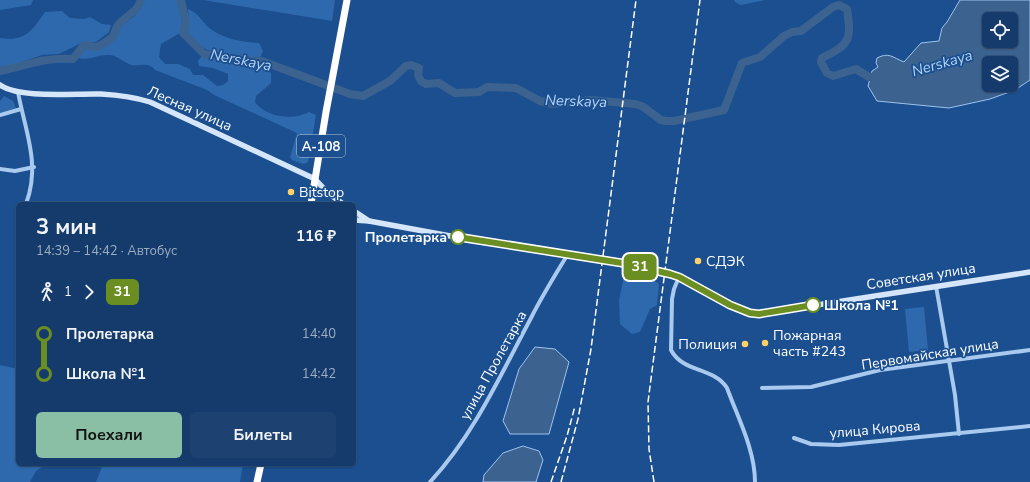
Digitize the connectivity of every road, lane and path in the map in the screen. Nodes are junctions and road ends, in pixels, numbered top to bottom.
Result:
1 (347, 0) edge
2 (0, 84) edge
3 (18, 92) junction
4 (21, 109) junction
5 (0, 115) edge
6 (34, 167) junction
7 (0, 169) edge
8 (315, 179) junction
9 (27, 202) edge
10 (311, 202) edge
11 (341, 202) edge
12 (356, 212) edge
13 (356, 220) edge
14 (369, 221) junction
15 (568, 254) junction
16 (1030, 272) edge
17 (679, 277) junction
18 (936, 286) junction
19 (1030, 350) edge
20 (948, 362) junction
21 (762, 388) dead end
22 (1030, 426) edge
23 (959, 434) junction
24 (794, 438) dead end
25 (261, 466) edge
26 (257, 482) edge
27 (430, 482) edge
28 (755, 482) edge

1 - 8 highway, А-108
2 - 3 street, Лесная улица
3 - 4 street
3 - 8 street, Лесная улица
4 - 5 street
4 - 6 street
6 - 7 street
6 - 9 street
8 - 10 highway, А-108
8 - 11 street
12 - 14 street, Советская улица
13 - 14 street
14 - 15 street, Советская улица
15 - 17 street, Советская улица
15 - 27 street, улица Пролетарка
16 - 18 street, Советская улица
17 - 18 street, Советская улица
17 - 28 street
18 - 20 street
19 - 20 street, Первомайская улица
20 - 21 street, Первомайская улица
20 - 23 street
22 - 23 street, улица Кирова
23 - 24 street, улица Кирова
25 - 26 highway

